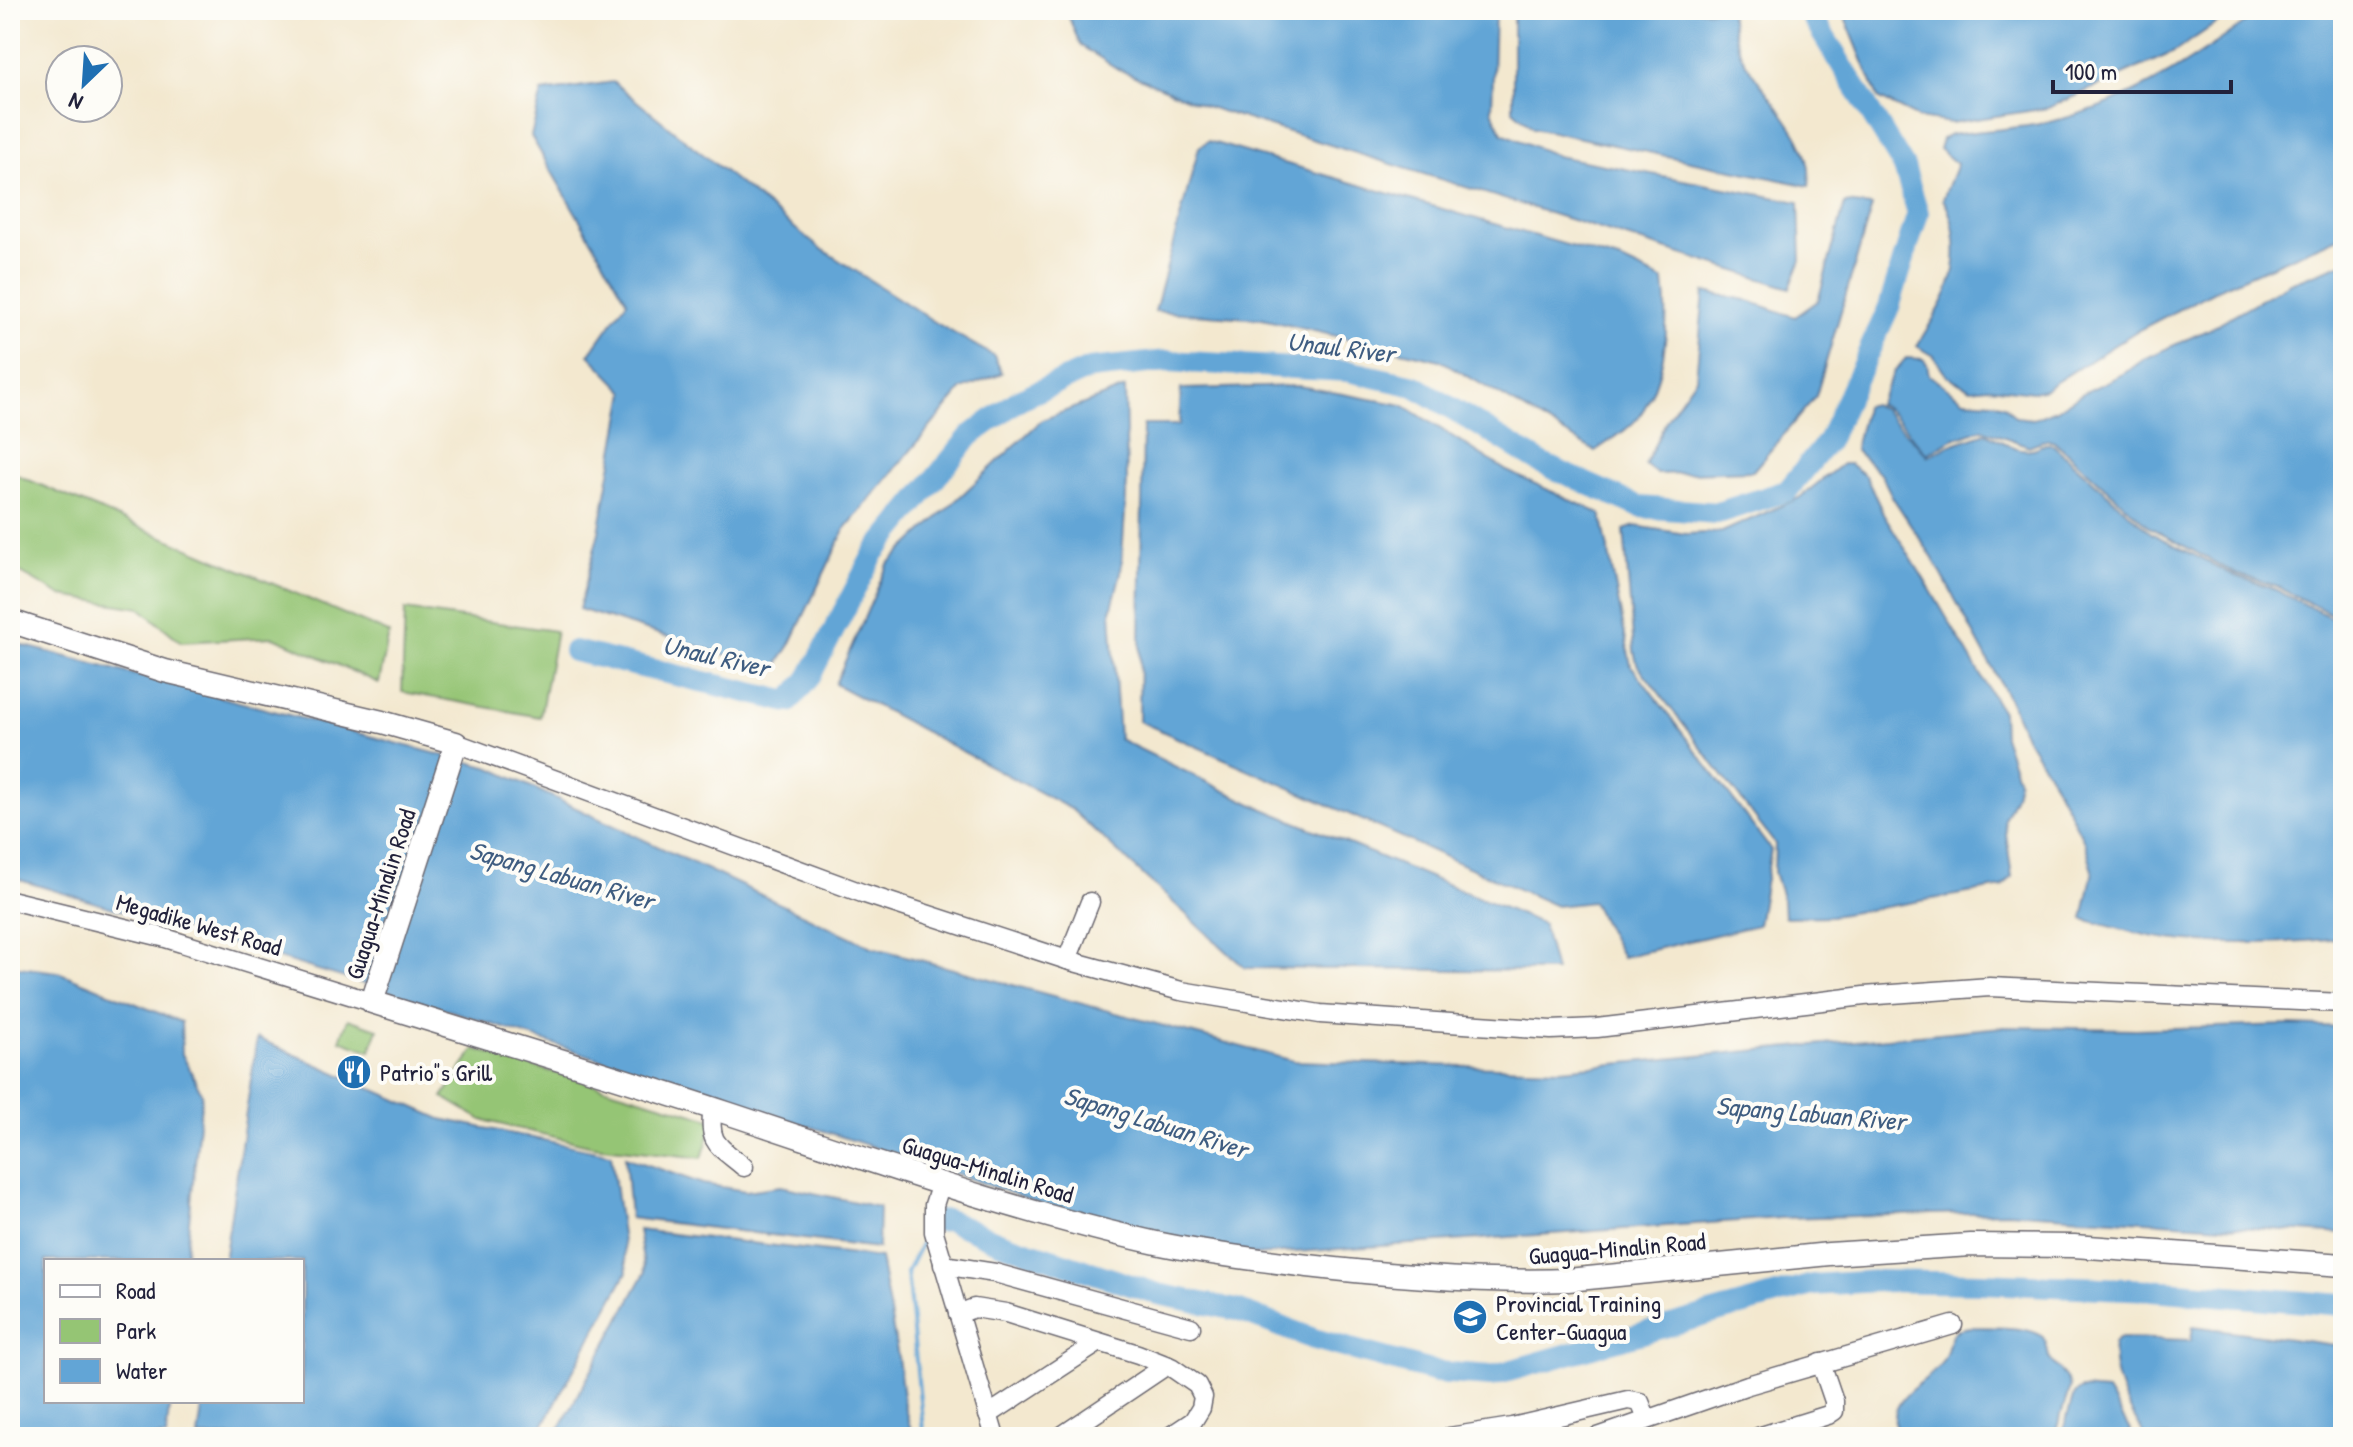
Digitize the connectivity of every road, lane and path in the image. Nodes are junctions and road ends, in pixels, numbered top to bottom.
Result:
1 (10, 621) edge
2 (454, 749) junction
3 (10, 900) edge
4 (1090, 902) dead end
5 (1067, 960) junction
6 (374, 997) junction
7 (2343, 1003) edge
8 (713, 1108) junction
9 (744, 1167) dead end
10 (941, 1183) junction
11 (943, 1265) junction
12 (2343, 1265) edge
13 (958, 1314) junction
14 (1953, 1325) dead end
15 (1191, 1327) dead end
16 (1098, 1343) junction
17 (1821, 1363) junction
18 (1167, 1365) junction
19 (988, 1415) junction
20 (1647, 1419) junction
21 (995, 1437) edge
22 (1060, 1437) edge
23 (1169, 1437) edge
24 (1449, 1437) edge
25 (1598, 1437) edge
26 (1758, 1437) edge

1 - 2 main road
2 - 5 street
2 - 6 main road, Guagua-Minalin Road
3 - 6 street, Megadike West Road
4 - 5 street
5 - 7 street
6 - 8 main road, Guagua-Minalin Road
8 - 9 street
8 - 10 main road, Guagua-Minalin Road
10 - 11 street
10 - 12 main road, Guagua-Minalin Road
11 - 13 street
11 - 15 street
13 - 16 street
13 - 19 street
14 - 17 street
16 - 18 street
16 - 19 street
17 - 20 street
17 - 26 street
18 - 22 street
18 - 23 street
19 - 21 street
20 - 24 street
20 - 25 street

